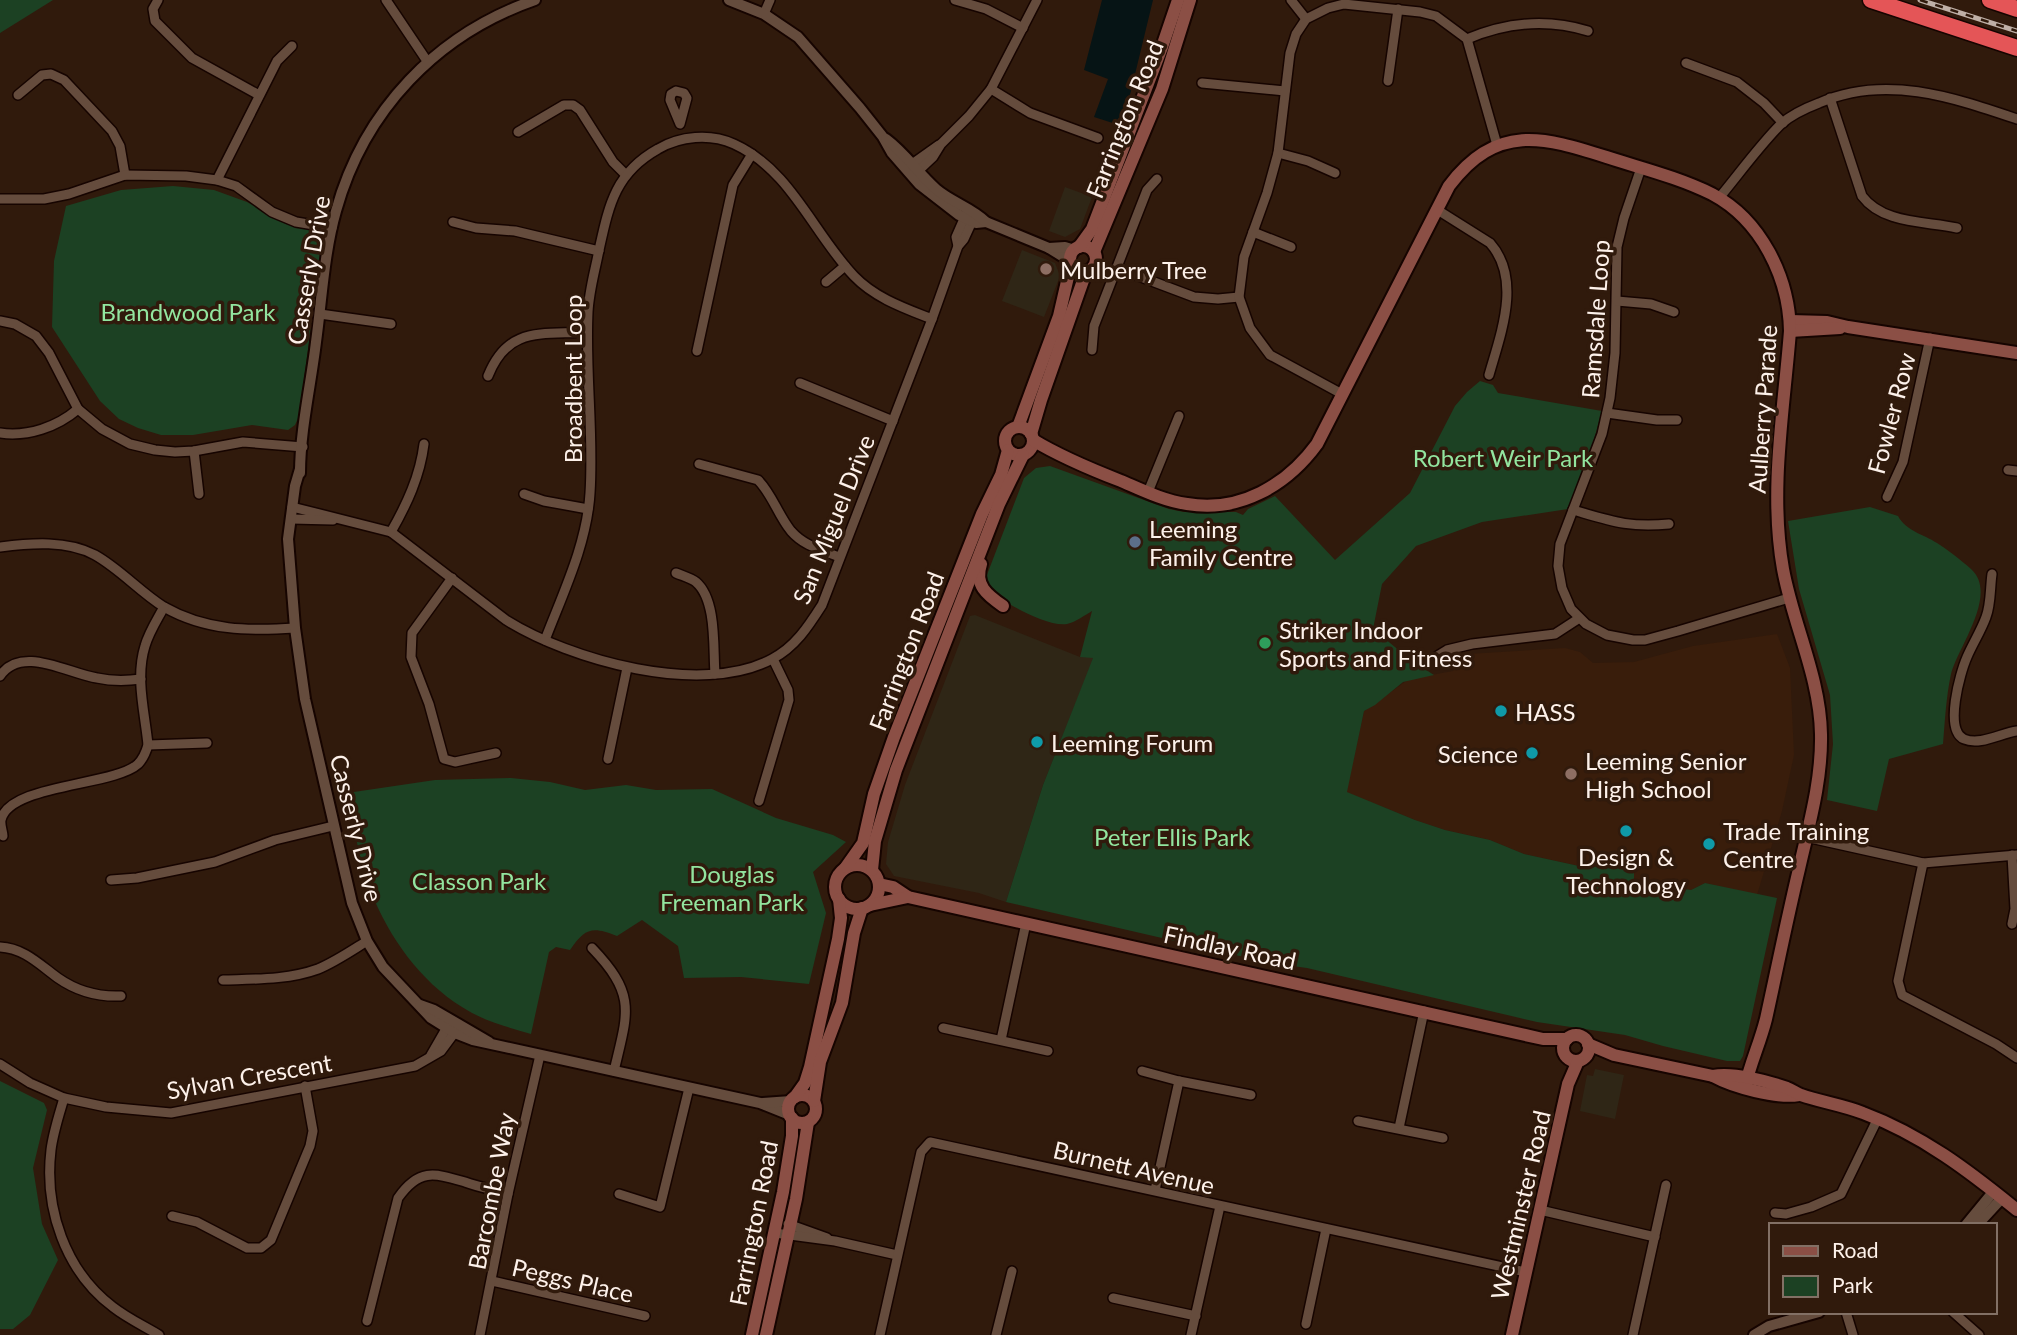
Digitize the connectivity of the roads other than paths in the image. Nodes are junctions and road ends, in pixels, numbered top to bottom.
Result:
1 (158, 0) edge
2 (386, 0) edge
3 (535, 0) edge
4 (729, 0) edge
5 (770, 0) edge
6 (955, 0) edge
7 (1037, 0) edge
8 (1178, 0) edge
9 (1190, 0) edge
10 (1291, 0) edge
11 (1871, 0) edge
12 (1990, 0) edge
13 (511, 4) edge
14 (1398, 9) junction
15 (2017, 9) edge
16 (764, 14) junction
17 (1306, 19) junction
18 (1023, 28) junction
19 (1588, 31) dead end
20 (1467, 39) junction
21 (292, 46) dead end
22 (2017, 48) edge
23 (427, 61) junction
24 (1685, 63) dead end
25 (1388, 81) dead end
26 (1202, 83) dead end
27 (991, 89) junction
28 (1286, 91) junction
29 (18, 95) dead end
30 (259, 95) junction
31 (1830, 98) junction
32 (2017, 119) edge
33 (1783, 123) junction
34 (680, 124) dead end
35 (518, 132) dead end
36 (1098, 138) dead end
37 (682, 139) junction
38 (1497, 145) junction
39 (752, 153) junction
40 (1278, 153) junction
41 (1641, 168) junction
42 (911, 170) junction
43 (1335, 173) dead end
44 (625, 174) junction
45 (125, 175) junction
46 (1157, 179) dead end
47 (217, 180) junction
48 (1719, 198) junction
49 (0, 200) edge
50 (1436, 209) junction
51 (970, 216) junction
52 (453, 222) dead end
53 (332, 228) junction
54 (1957, 228) dead end
55 (1253, 232) junction
56 (1291, 247) dead end
57 (599, 251) junction
58 (1094, 252) junction
59 (1074, 255) junction
60 (845, 266) junction
61 (1116, 268) junction
62 (1086, 272) junction
63 (826, 282) dead end
64 (1239, 297) junction
65 (1617, 301) junction
66 (1674, 312) dead end
67 (320, 314) junction
68 (932, 319) junction
69 (0, 321) edge
70 (391, 324) dead end
71 (1790, 326) junction
72 (587, 332) junction
73 (1930, 338) junction
74 (1092, 350) dead end
75 (697, 351) dead end
76 (2017, 353) edge
77 (1489, 375) dead end
78 (488, 376) dead end
79 (800, 383) dead end
80 (1342, 394) junction
81 (78, 409) junction
82 (1607, 413) junction
83 (1179, 416) dead end
84 (1677, 420) dead end
85 (893, 421) junction
86 (1018, 428) junction
87 (0, 433) edge
88 (1032, 437) junction
89 (424, 444) dead end
90 (303, 447) junction
91 (1008, 450) junction
92 (194, 452) junction
93 (1025, 454) junction
94 (1057, 456) junction
95 (699, 464) dead end
96 (1148, 492) junction
97 (199, 494) dead end
98 (524, 494) dead end
99 (1887, 497) dead end
100 (999, 504) junction
101 (295, 507) junction
102 (588, 509) junction
103 (1573, 510) junction
104 (294, 520) junction
105 (338, 520) junction
106 (1669, 524) dead end
107 (391, 532) junction
108 (0, 547) edge
109 (839, 557) junction
110 (676, 573) dead end
111 (1992, 574) dead end
112 (452, 578) junction
113 (1789, 597) junction
114 (1003, 606) dead end
115 (164, 607) junction
116 (1578, 619) junction
117 (295, 628) junction
118 (545, 640) junction
119 (1434, 658) dead end
120 (773, 659) junction
121 (627, 668) junction
122 (715, 674) junction
123 (0, 676) edge
124 (141, 679) junction
125 (2017, 731) edge
126 (207, 743) dead end
127 (148, 745) junction
128 (496, 753) dead end
129 (608, 759) dead end
130 (759, 801) dead end
131 (333, 826) junction
132 (3, 836) dead end
133 (1806, 837) junction
134 (2015, 855) edge
135 (1923, 863) junction
136 (846, 867) junction
137 (872, 870) junction
138 (111, 880) dead end
139 (879, 884) junction
140 (908, 897) junction
141 (839, 899) junction
142 (866, 907) junction
143 (1026, 923) junction
144 (2012, 925) dead end
145 (367, 941) junction
146 (0, 947) edge
147 (592, 948) dead end
148 (223, 980) dead end
149 (121, 996) dead end
150 (1424, 1011) junction
151 (453, 1027) junction
152 (943, 1028) dead end
153 (1543, 1039) junction
154 (1567, 1039) junction
155 (1001, 1040) junction
156 (1588, 1044) junction
157 (1048, 1051) dead end
158 (540, 1055) junction
159 (1614, 1055) junction
160 (1573, 1057) junction
161 (2017, 1058) edge
162 (0, 1064) edge
163 (614, 1071) junction
164 (1142, 1071) dead end
165 (1180, 1081) junction
166 (1750, 1084) junction
167 (305, 1086) junction
168 (690, 1088) junction
169 (1251, 1095) dead end
170 (64, 1098) junction
171 (793, 1099) junction
172 (814, 1101) junction
173 (760, 1103) junction
174 (791, 1116) junction
175 (1878, 1118) junction
176 (1358, 1121) dead end
177 (808, 1122) junction
178 (1399, 1128) junction
179 (1443, 1138) dead end
180 (1666, 1185) dead end
181 (1155, 1190) junction
182 (508, 1194) junction
183 (619, 1194) dead end
184 (1998, 1194) junction
185 (1220, 1206) junction
186 (1540, 1210) junction
187 (2017, 1210) edge
188 (1775, 1213) dead end
189 (172, 1216) dead end
190 (1968, 1223) edge
191 (1978, 1223) edge
192 (776, 1227) junction
193 (1326, 1229) junction
194 (789, 1230) junction
195 (1655, 1237) junction
196 (897, 1255) junction
197 (1012, 1271) dead end
198 (1526, 1272) junction
199 (492, 1281) junction
200 (1113, 1298) dead end
201 (1812, 1314) edge
202 (1847, 1314) edge
203 (1955, 1314) edge
204 (645, 1316) dead end
205 (1196, 1316) junction
206 (367, 1321) dead end
207 (1306, 1324) dead end
208 (159, 1335) edge
209 (480, 1335) edge
210 (752, 1335) edge
211 (766, 1335) edge
212 (880, 1335) edge
213 (996, 1335) edge
214 (1191, 1335) edge
215 (1512, 1335) edge
216 (1633, 1335) edge
217 (1754, 1335) edge
218 (1853, 1335) edge
219 (1979, 1335) edge

1 - 30 street
2 - 23 street
3 - 13 street, Casserly Drive
4 - 16 street
5 - 16 street
6 - 18 street
7 - 18 street
8 - 59 main road, Farrington Road
9 - 58 main road, Farrington Road
10 - 17 street
11 - 22 highway
12 - 15 highway
13 - 23 street, Casserly Drive
14 - 17 street
14 - 20 street
14 - 25 street
16 - 42 street
17 - 28 street
18 - 27 street
19 - 20 street
20 - 38 street
21 - 30 street
23 - 53 street, Casserly Drive
24 - 33 street
26 - 28 street
27 - 36 street
27 - 42 street
28 - 40 street
29 - 45 street
30 - 47 street
31 - 32 street
31 - 33 street
31 - 54 street
33 - 48 street
34 - 37 street
35 - 44 street
37 - 39 street, Broadbent Loop
37 - 44 street, Broadbent Loop
38 - 41 main road, Aulberry Parade
38 - 50 main road, Aulberry Parade
39 - 60 street, Broadbent Loop
39 - 75 street
40 - 43 street
40 - 55 street
41 - 48 main road, Aulberry Parade
41 - 65 street, Ramsdale Loop
42 - 51 street
44 - 57 street, Broadbent Loop
45 - 47 street
45 - 49 street
46 - 61 street
47 - 53 street
48 - 71 main road, Aulberry Parade
50 - 77 street
50 - 80 main road, Aulberry Parade
51 - 59 street
51 - 68 street, San Miguel Drive
52 - 57 street
53 - 67 street, Casserly Drive
55 - 56 street
55 - 64 street
57 - 72 street, Broadbent Loop
58 - 59 main road
58 - 62 main road
59 - 62 main road
59 - 86 main road, Farrington Road
60 - 63 street
60 - 68 street, Broadbent Loop
61 - 64 street
61 - 74 street
62 - 88 main road
64 - 80 street
65 - 66 street
65 - 82 street, Ramsdale Loop
67 - 70 street
67 - 90 street, Casserly Drive
68 - 85 street, San Miguel Drive
69 - 81 street
71 - 73 main road
71 - 113 main road, Aulberry Parade
72 - 78 street
72 - 102 street, Broadbent Loop
73 - 76 main road
73 - 99 street, Fowler Row
79 - 85 street
80 - 96 main road, Aulberry Parade
81 - 87 street
81 - 92 street
82 - 84 street
82 - 103 street, Ramsdale Loop
83 - 96 street
85 - 109 street, San Miguel Drive
86 - 88 main road
86 - 91 main road
88 - 93 main road
88 - 94 main road, Aulberry Parade
89 - 107 street
90 - 92 street
90 - 101 street, Casserly Drive
91 - 93 main road
91 - 136 main road, Farrington Road
92 - 97 street
93 - 94 main road, Aulberry Parade
93 - 100 main road, Farrington Road
94 - 96 main road, Aulberry Parade
95 - 109 street
98 - 102 street
100 - 114 main road
100 - 137 main road, Farrington Road
101 - 104 street, Casserly Drive
101 - 105 street, San Miguel Drive
102 - 118 street, Broadbent Loop
103 - 106 street
103 - 116 street, Ramsdale Loop
104 - 105 street, San Miguel Drive
104 - 117 street, Casserly Drive
105 - 107 street, San Miguel Drive
107 - 112 street, San Miguel Drive
108 - 115 street
109 - 120 street, San Miguel Drive
110 - 122 street
111 - 125 street
112 - 118 street, San Miguel Drive
112 - 128 street
113 - 116 street
113 - 133 main road, Aulberry Parade
115 - 117 street
115 - 124 street
116 - 119 street
117 - 131 street, Casserly Drive
118 - 121 street, San Miguel Drive
120 - 122 street, San Miguel Drive
120 - 130 street
121 - 122 street, San Miguel Drive
121 - 129 street
123 - 124 street
124 - 127 street
126 - 127 street
127 - 132 street
131 - 138 street
131 - 145 street, Casserly Drive
133 - 135 street
133 - 166 main road, Aulberry Parade
134 - 135 street
134 - 144 street
135 - 161 street
136 - 137 main road
136 - 141 main road
137 - 139 main road
139 - 140 main road, Findlay Road
139 - 142 main road
140 - 142 main road, Findlay Road
140 - 143 main road, Findlay Road
141 - 142 main road
141 - 171 main road
142 - 172 main road
143 - 150 main road, Findlay Road
143 - 155 street
145 - 148 street
145 - 151 street, Casserly Drive
146 - 149 street
147 - 163 street
150 - 153 main road, Findlay Road
150 - 178 street
151 - 158 street, Casserly Drive
151 - 167 street, Sylvan Crescent
152 - 155 street
153 - 154 main road, Findlay Road
153 - 160 main road, Findlay Road
154 - 156 main road
154 - 160 main road
155 - 157 street
156 - 159 main road
156 - 160 main road
158 - 163 street, Casserly Drive
158 - 182 street, Barcombe Way
159 - 160 main road
159 - 166 main road
160 - 186 main road, Westminster Road
162 - 170 street, Sylvan Crescent
163 - 168 street, Casserly Drive
164 - 165 street
165 - 169 street
165 - 181 street
166 - 175 main road
167 - 170 street, Sylvan Crescent
167 - 189 street
168 - 173 street, Casserly Drive
168 - 183 street
170 - 208 street
171 - 172 main road
171 - 173 street, Casserly Drive
171 - 174 main road
172 - 177 main road
173 - 174 street, Casserly Drive
174 - 177 main road
174 - 192 main road, Farrington Road
175 - 184 main road
175 - 188 street
176 - 178 street
177 - 194 main road, Farrington Road
178 - 179 street
180 - 195 street
181 - 185 street, Burnett Avenue
181 - 196 street, Burnett Avenue
182 - 199 street, Barcombe Way
182 - 206 street
184 - 187 main road
184 - 190 street
184 - 191 street
185 - 193 street, Burnett Avenue
185 - 205 street
186 - 195 street
186 - 198 main road, Westminster Road
192 - 194 street
192 - 210 main road, Farrington Road
193 - 198 street, Burnett Avenue
193 - 207 street
194 - 196 street
194 - 211 main road, Farrington Road
195 - 216 street
196 - 212 street, Burnett Avenue
197 - 213 street
198 - 215 main road, Westminster Road
199 - 204 street, Peggs Place
199 - 209 street, Barcombe Way
200 - 205 street
201 - 217 street
202 - 218 street
203 - 219 street
205 - 214 street

